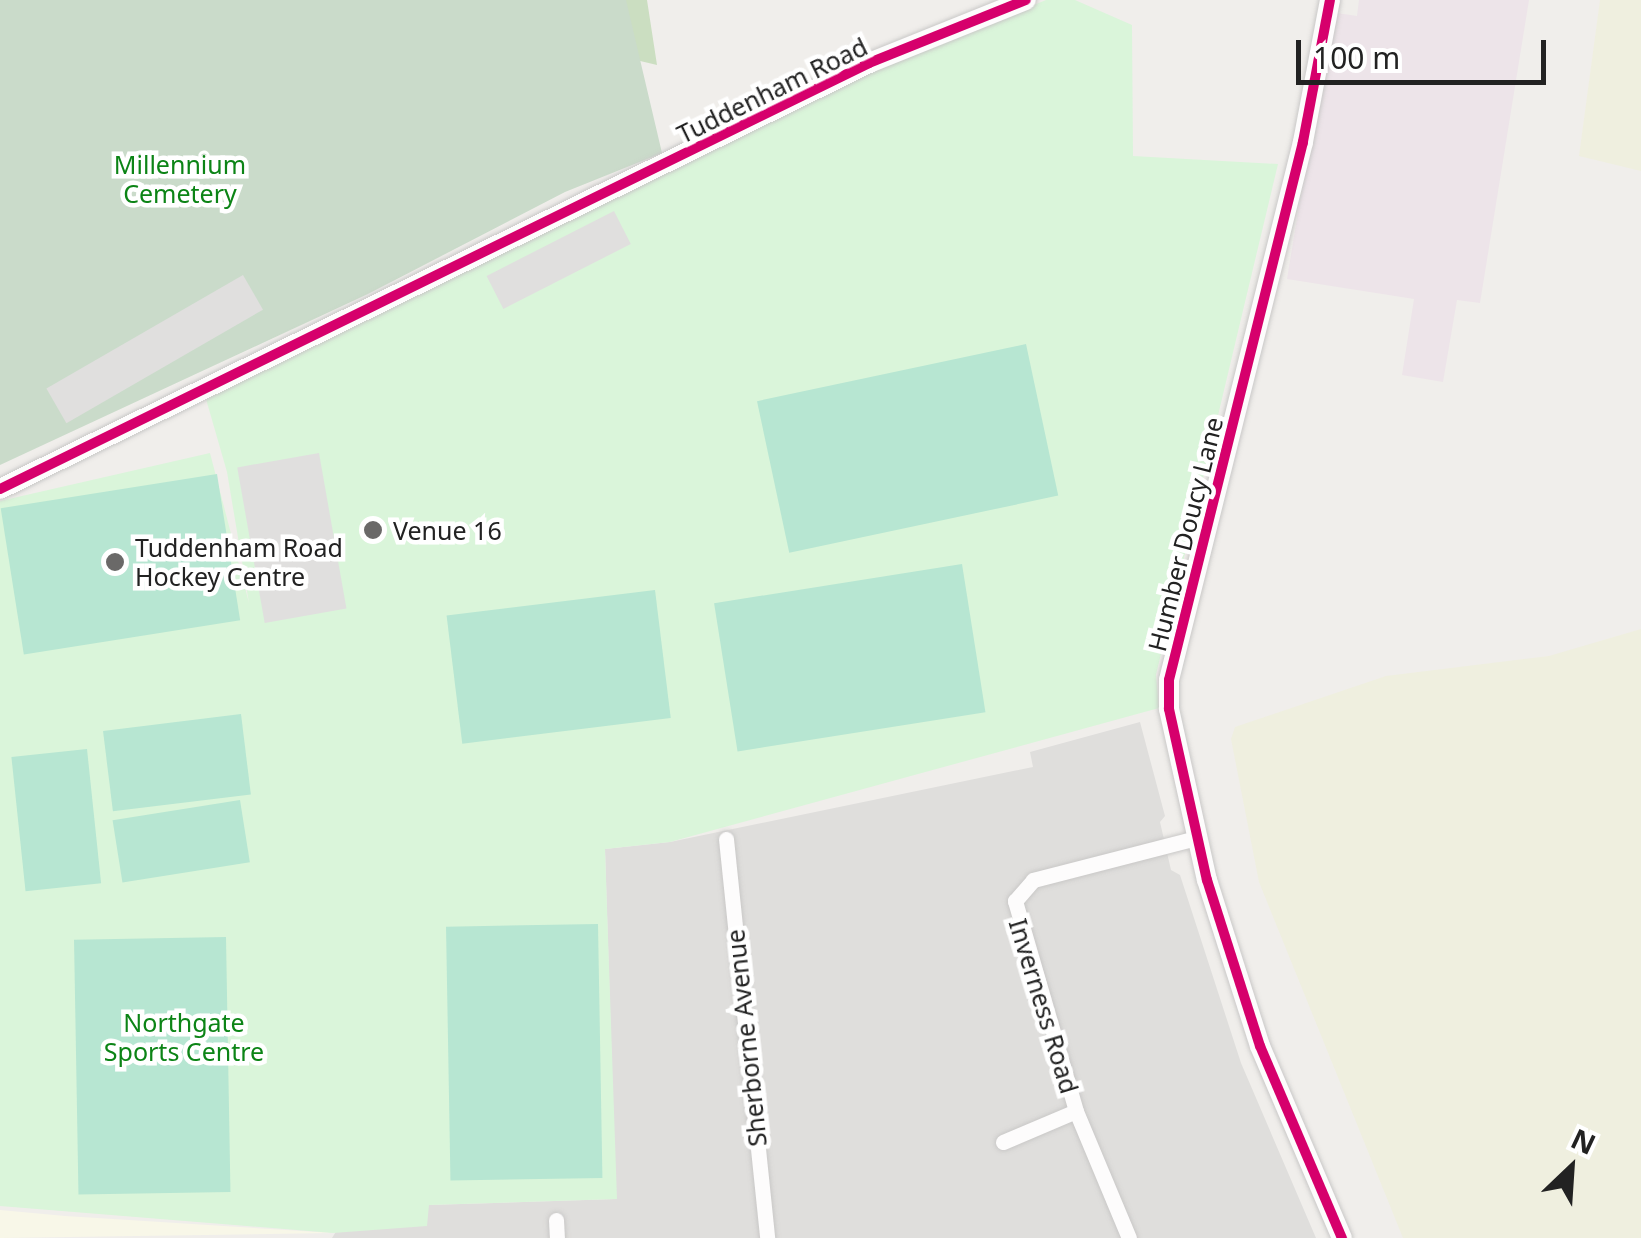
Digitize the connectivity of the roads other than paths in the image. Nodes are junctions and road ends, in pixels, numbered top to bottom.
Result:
1 (1026, 0) edge
2 (1330, 0) edge
3 (0, 489) edge
4 (1196, 838) junction
5 (726, 839) dead end
6 (1076, 1110) junction
7 (1003, 1142) dead end
8 (556, 1220) dead end
9 (557, 1238) edge
10 (767, 1238) edge
11 (1129, 1238) edge
12 (1342, 1238) edge

1 - 3 street, Tuddenham Road
2 - 4 street, Humber Doucy Lane
4 - 6 street, Inverness Road
4 - 12 street, Humber Doucy Lane
5 - 10 street, Sherborne Avenue
6 - 7 street
6 - 11 street, Inverness Road
8 - 9 street

